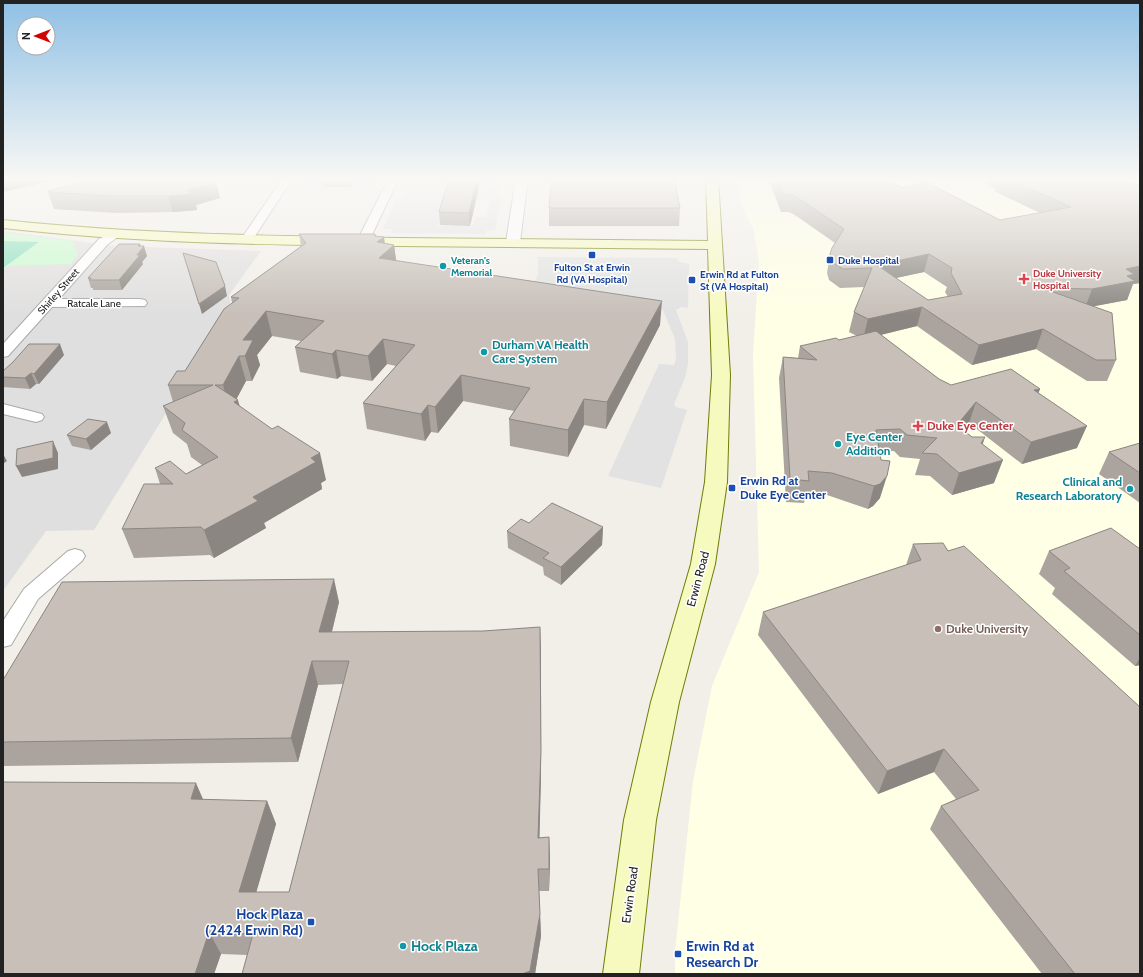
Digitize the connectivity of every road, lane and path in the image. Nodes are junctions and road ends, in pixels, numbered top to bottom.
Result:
1 (3, 224) edge
2 (79, 224) edge
3 (257, 224) edge
4 (372, 224) edge
5 (516, 224) edge
6 (714, 224) edge
7 (117, 233) junction
8 (247, 239) junction
9 (364, 241) junction
10 (513, 242) junction
11 (715, 245) junction
12 (48, 303) junction
13 (140, 303) dead end
14 (3, 353) edge
15 (3, 409) edge
16 (36, 418) dead end
17 (76, 556) dead end
18 (3, 639) edge
19 (621, 974) edge

1 - 7 main road
2 - 7 main road
3 - 8 street
4 - 9 street
5 - 10 street
6 - 11 main road, Erwin Road
7 - 8 main road
7 - 12 street, Shirley Street
8 - 9 main road
9 - 10 main road
10 - 11 main road
11 - 19 main road, Erwin Road
12 - 13 street, Ratcale Lane
12 - 14 street, Shirley Street
15 - 16 street
17 - 18 street

